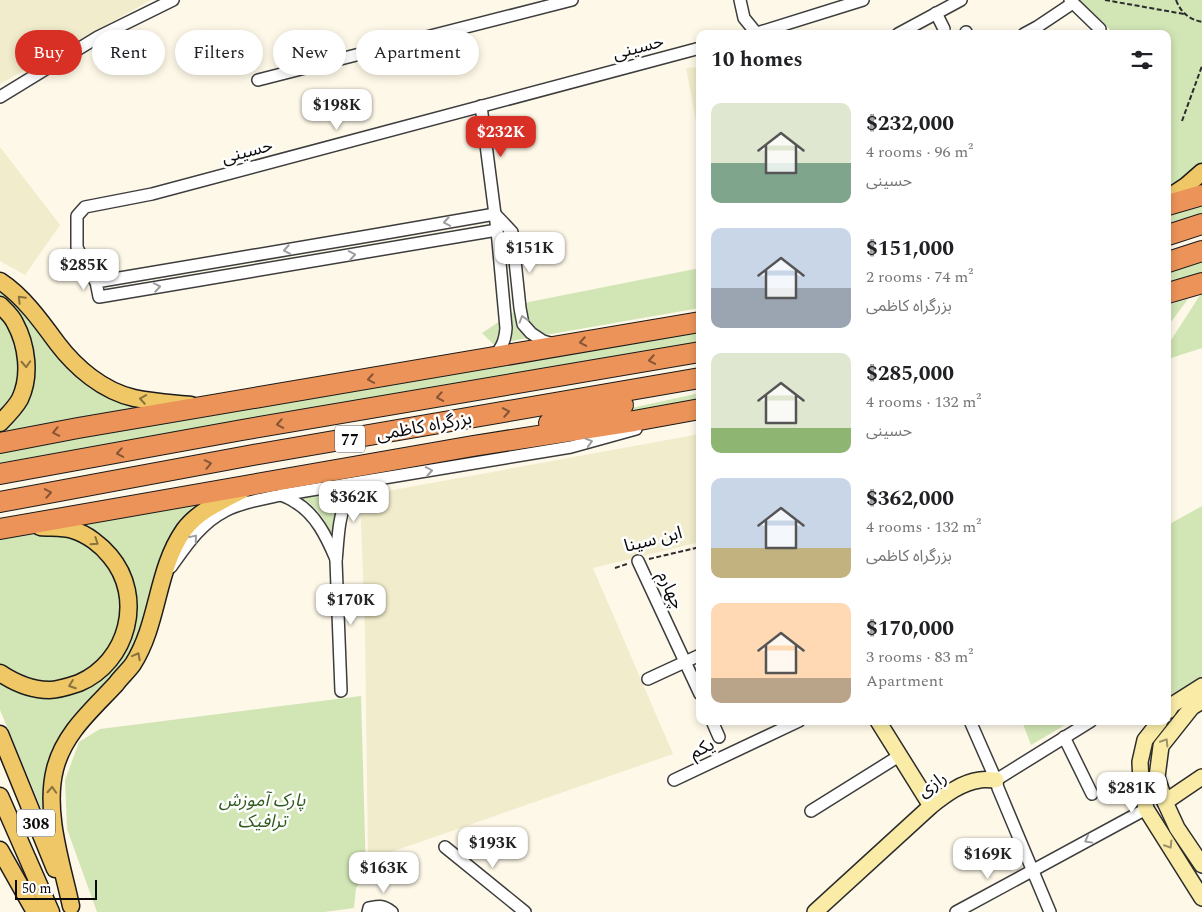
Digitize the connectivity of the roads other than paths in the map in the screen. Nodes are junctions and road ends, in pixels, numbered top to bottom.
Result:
1 (173, 0) edge
2 (520, 0) edge
3 (572, 0) edge
4 (740, 0) edge
5 (863, 0) edge
6 (961, 0) edge
7 (1072, 2) edge
8 (523, 12) junction
9 (936, 13) junction
10 (944, 29) dead end
11 (1100, 29) dead end
12 (753, 30) edge
13 (769, 30) edge
14 (905, 30) edge
15 (1031, 30) edge
16 (696, 49) edge
17 (258, 80) dead end
18 (0, 97) edge
19 (481, 106) junction
20 (1202, 172) edge
21 (1202, 195) edge
22 (1171, 196) edge
23 (1171, 204) edge
24 (495, 214) junction
25 (1202, 224) edge
26 (496, 230) junction
27 (1171, 234) edge
28 (1202, 251) edge
29 (1171, 261) edge
30 (0, 281) edge
31 (96, 282) junction
32 (1202, 283) edge
33 (1171, 292) edge
34 (0, 305) edge
35 (696, 323) edge
36 (560, 346) junction
37 (696, 353) edge
38 (493, 358) junction
39 (696, 381) edge
40 (696, 382) edge
41 (208, 407) junction
42 (696, 411) edge
43 (696, 411) edge
44 (0, 423) edge
45 (0, 443) edge
46 (473, 446) junction
47 (0, 474) edge
48 (367, 481) junction
49 (254, 484) junction
50 (281, 495) junction
51 (0, 502) edge
52 (7, 528) edge
53 (336, 561) junction
54 (638, 561) road end
55 (164, 576) junction
56 (696, 657) edge
57 (686, 661) junction
58 (0, 673) edge
59 (648, 679) dead end
60 (696, 685) edge
61 (1202, 686) edge
62 (340, 691) dead end
63 (1202, 701) edge
64 (1171, 706) edge
65 (714, 725) edge
66 (791, 725) edge
67 (880, 725) edge
68 (972, 725) edge
69 (1084, 725) edge
70 (1157, 725) edge
71 (0, 734) edge
72 (719, 736) dead end
73 (1064, 737) junction
74 (899, 756) junction
75 (1202, 776) edge
76 (674, 780) dead end
77 (996, 780) junction
78 (1092, 794) dead end
79 (0, 796) edge
80 (1165, 802) junction
81 (931, 806) junction
82 (1146, 809) junction
83 (811, 811) dead end
84 (445, 847) dead end
85 (0, 850) edge
86 (1202, 866) edge
87 (1032, 871) junction
88 (1202, 898) edge
89 (976, 907) edge
90 (72, 909) edge
91 (369, 910) edge
92 (35, 912) edge
93 (51, 912) edge
94 (392, 912) edge
95 (525, 912) edge
96 (815, 912) edge
97 (956, 912) edge
98 (1050, 912) edge

1 - 18 street
2 - 8 street
3 - 8 street
4 - 12 street
5 - 13 street
6 - 9 street
7 - 11 street
7 - 15 street
8 - 17 street
9 - 10 street
9 - 14 street
16 - 19 street, حسینی
19 - 24 street
19 - 31 street, حسینی
20 - 22 main road
21 - 23 highway
24 - 26 street
24 -> 31 street
36 -> 24 street
25 - 27 highway
31 -> 26 street, حسینی
26 - 38 street
28 - 29 highway
41 -> 30 main road
32 - 33 highway
34 -> 44 main road
35 -> 36 highway
36 - 38 highway
37 -> 47 highway, بزرگراه کاظمی / 77
38 -> 41 highway
51 -> 39 highway, بزرگراه کاظمی / 77
40 - 46 highway
41 -> 45 highway
42 - 46 highway, بزرگراه کاظمی
48 -> 43 street
46 - 49 highway, بزرگراه کاظمی
48 - 50 street
48 - 53 street
49 - 52 highway, بزرگراه کاظمی
49 - 55 main road
50 - 53 street
55 -> 50 street
52 -> 58 main road
53 - 62 street
54 - 57 street, چهارم
90 -> 55 main road
56 - 57 street
57 - 59 street
57 - 60 street, چهارم
61 - 64 main road
80 -> 63 main road
65 - 72 street
66 - 76 street, یکم
67 - 74 main road
68 - 77 street
69 - 73 street, رازی
70 - 82 main road
71 - 90 main road, 308
73 - 77 street, رازی
73 - 78 street
74 - 81 main road
74 - 83 street
75 - 80 main road
77 - 81 main road, رازی
77 - 87 street
79 - 93 main road, 308
80 - 86 main road
81 - 96 main road, رازی
82 -> 87 street
82 -> 88 main road
84 - 95 street
85 - 92 main road
87 - 89 street
87 - 98 street
89 - 97 street
91 - 94 street

